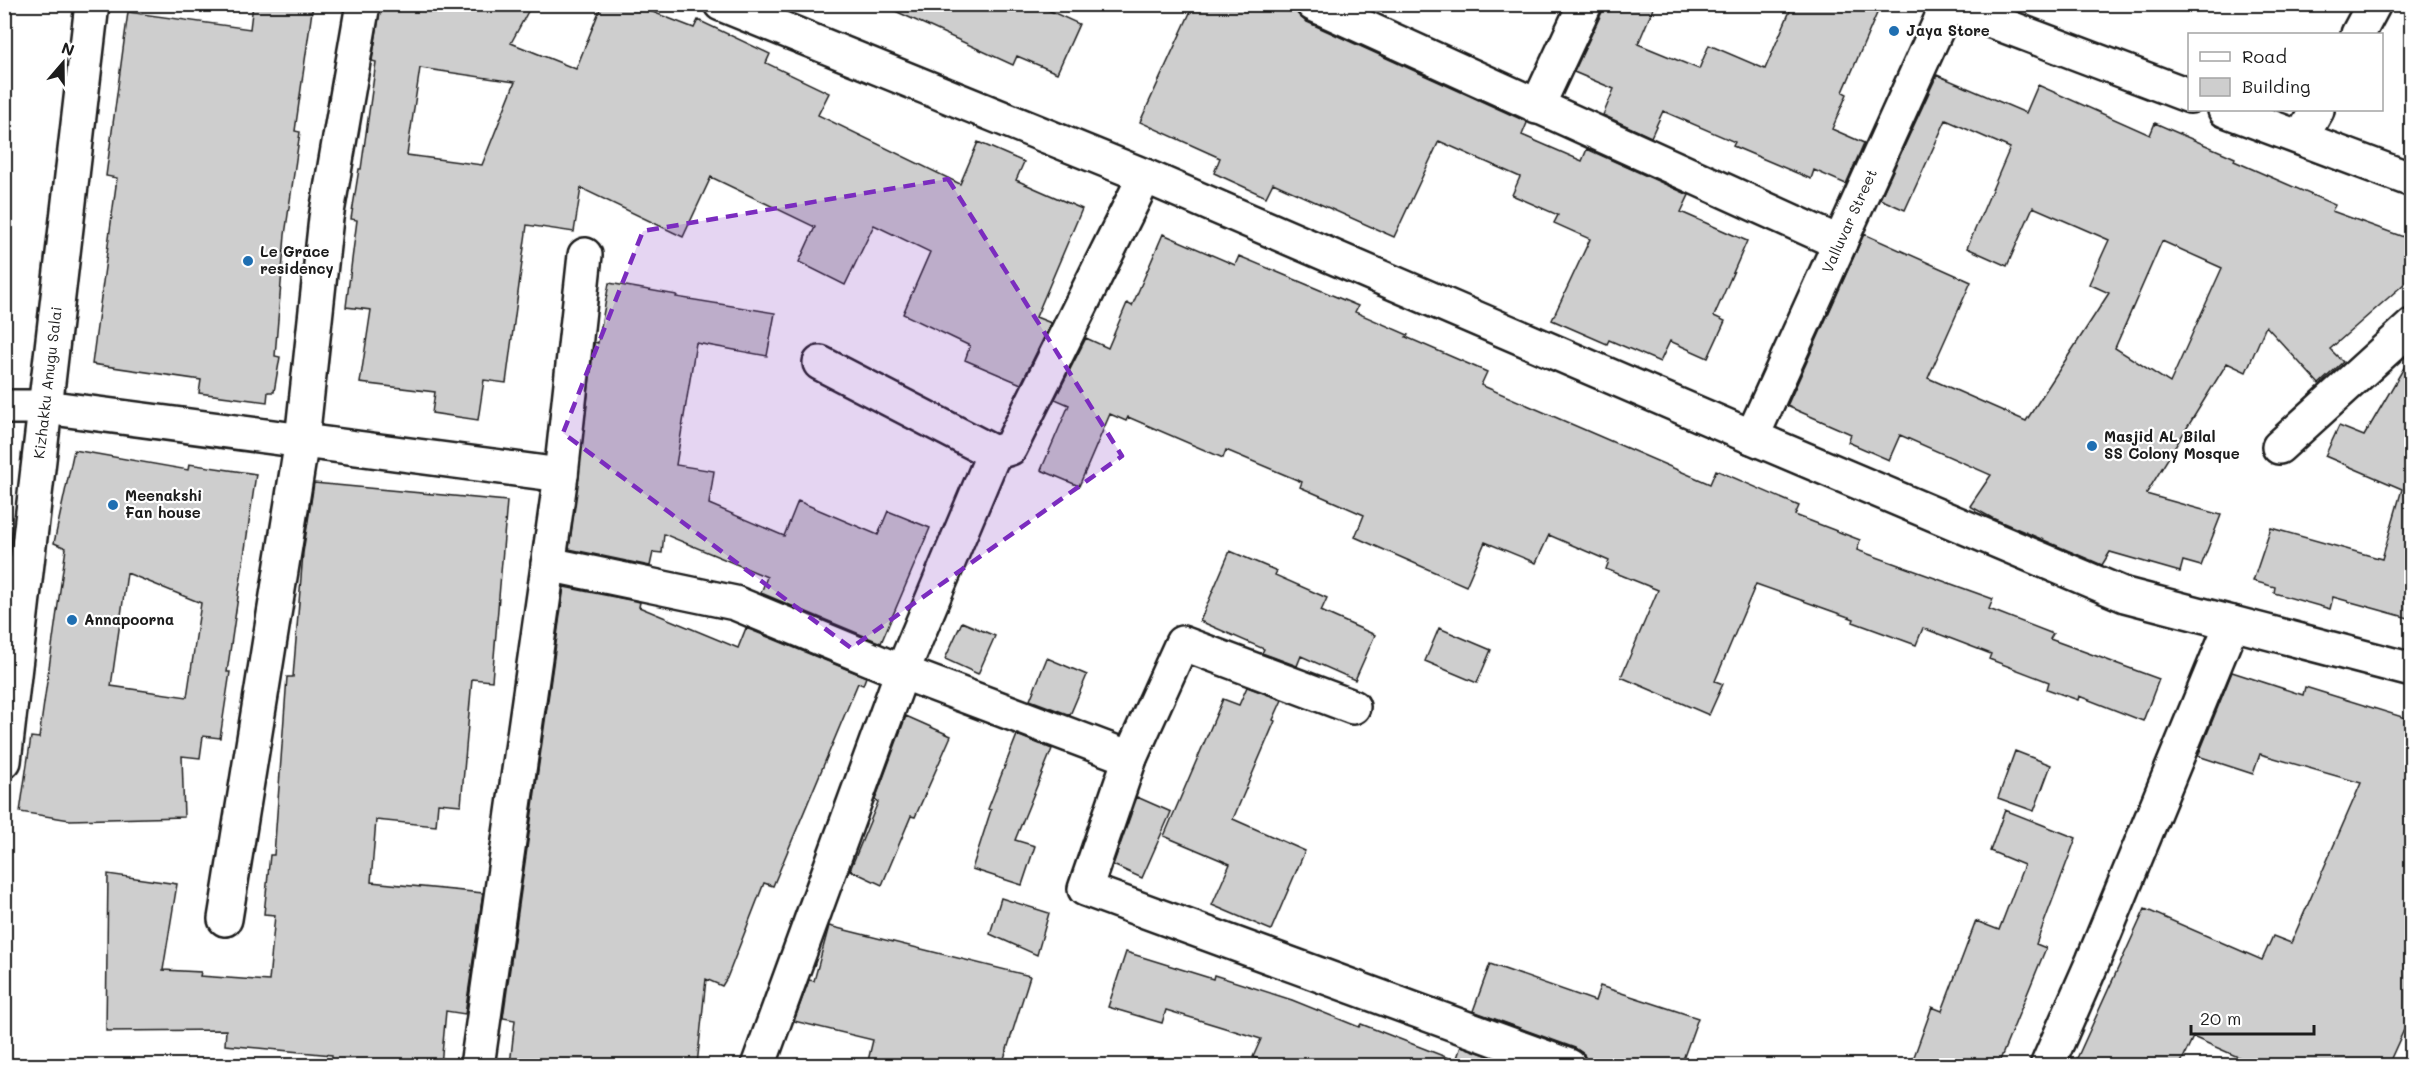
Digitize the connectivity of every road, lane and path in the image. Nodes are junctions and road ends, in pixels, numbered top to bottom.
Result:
1 (92, 4) edge
2 (363, 4) edge
3 (721, 4) edge
4 (1313, 4) edge
5 (1585, 4) edge
6 (2374, 4) edge
7 (1948, 5) edge
8 (2359, 33) edge
9 (2188, 95) edge
10 (1537, 107) junction
11 (2227, 111) edge
12 (2316, 111) edge
13 (2301, 138) junction
14 (1145, 176) junction
15 (2412, 180) edge
16 (1840, 243) junction
17 (585, 255) dead end
18 (2412, 326) edge
19 (820, 363) dead end
20 (4, 407) edge
21 (45, 407) junction
22 (1752, 437) junction
23 (302, 440) junction
24 (2279, 447) dead end
25 (994, 453) junction
26 (561, 475) junction
27 (548, 564) junction
28 (2232, 623) junction
29 (2412, 669) edge
30 (902, 672) junction
31 (1353, 707) dead end
32 (1130, 758) junction
33 (4, 761) edge
34 (225, 919) dead end
35 (477, 1065) edge
36 (758, 1065) edge
37 (1569, 1065) edge
38 (2047, 1065) edge

1 - 21 street, Kizhakku Anugu Salai
2 - 23 street
3 - 14 street
4 - 10 street
5 - 10 street
6 - 8 street
7 - 9 street
7 - 16 street, Valluvar Street
10 - 16 street
11 - 13 street
12 - 13 street
13 - 15 street
14 - 22 street
14 - 25 street
16 - 22 street, Valluvar Street
17 - 26 street
18 - 24 street
19 - 25 street
20 - 21 street
21 - 23 street
21 - 33 street, Kizhakku Anugu Salai
22 - 28 street
23 - 26 street
23 - 34 street
25 - 30 street
26 - 27 street
27 - 30 street
27 - 35 street
28 - 29 street
28 - 38 street
30 - 32 street
30 - 36 street
31 - 32 street
32 - 37 street

